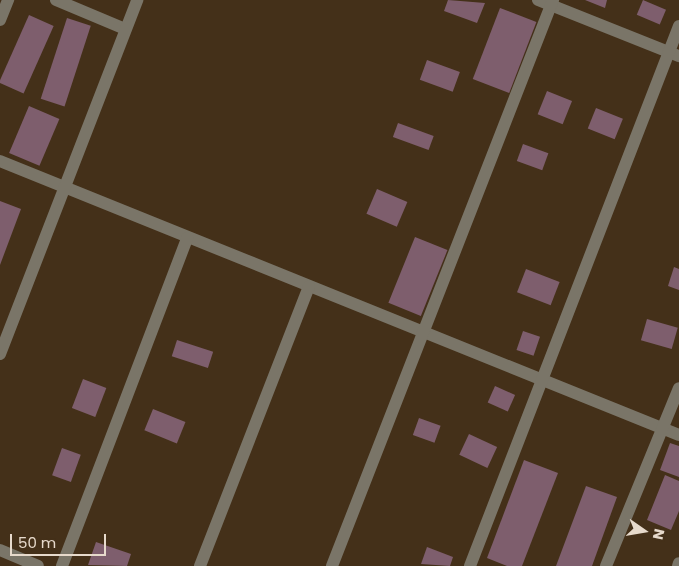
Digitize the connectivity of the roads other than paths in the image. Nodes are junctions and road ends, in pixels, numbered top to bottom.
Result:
1 (8, 0) edge
2 (56, 0) edge
3 (137, 0) edge
4 (538, 0) edge
5 (552, 3) edge
6 (0, 20) edge
7 (679, 26) edge
8 (125, 29) junction
9 (674, 54) edge
10 (0, 162) edge
11 (65, 186) junction
12 (187, 238) junction
13 (309, 287) junction
14 (423, 333) junction
15 (0, 354) edge
16 (542, 380) junction
17 (679, 388) edge
18 (663, 429) junction
19 (679, 435) edge
20 (0, 550) edge
21 (38, 566) edge
22 (62, 566) edge
23 (200, 566) edge
24 (332, 566) edge
25 (470, 566) edge
26 (606, 566) edge

1 - 6 street
2 - 8 street
3 - 8 street
4 - 5 street
5 - 9 street
5 - 14 street
7 - 9 street
8 - 11 street
9 - 16 street
10 - 11 street
11 - 12 street
11 - 15 street
12 - 13 street
12 - 22 street
13 - 14 street
13 - 23 street
14 - 16 street
14 - 24 street
16 - 18 street
16 - 25 street
17 - 18 street
18 - 19 street
18 - 26 street
20 - 21 street

